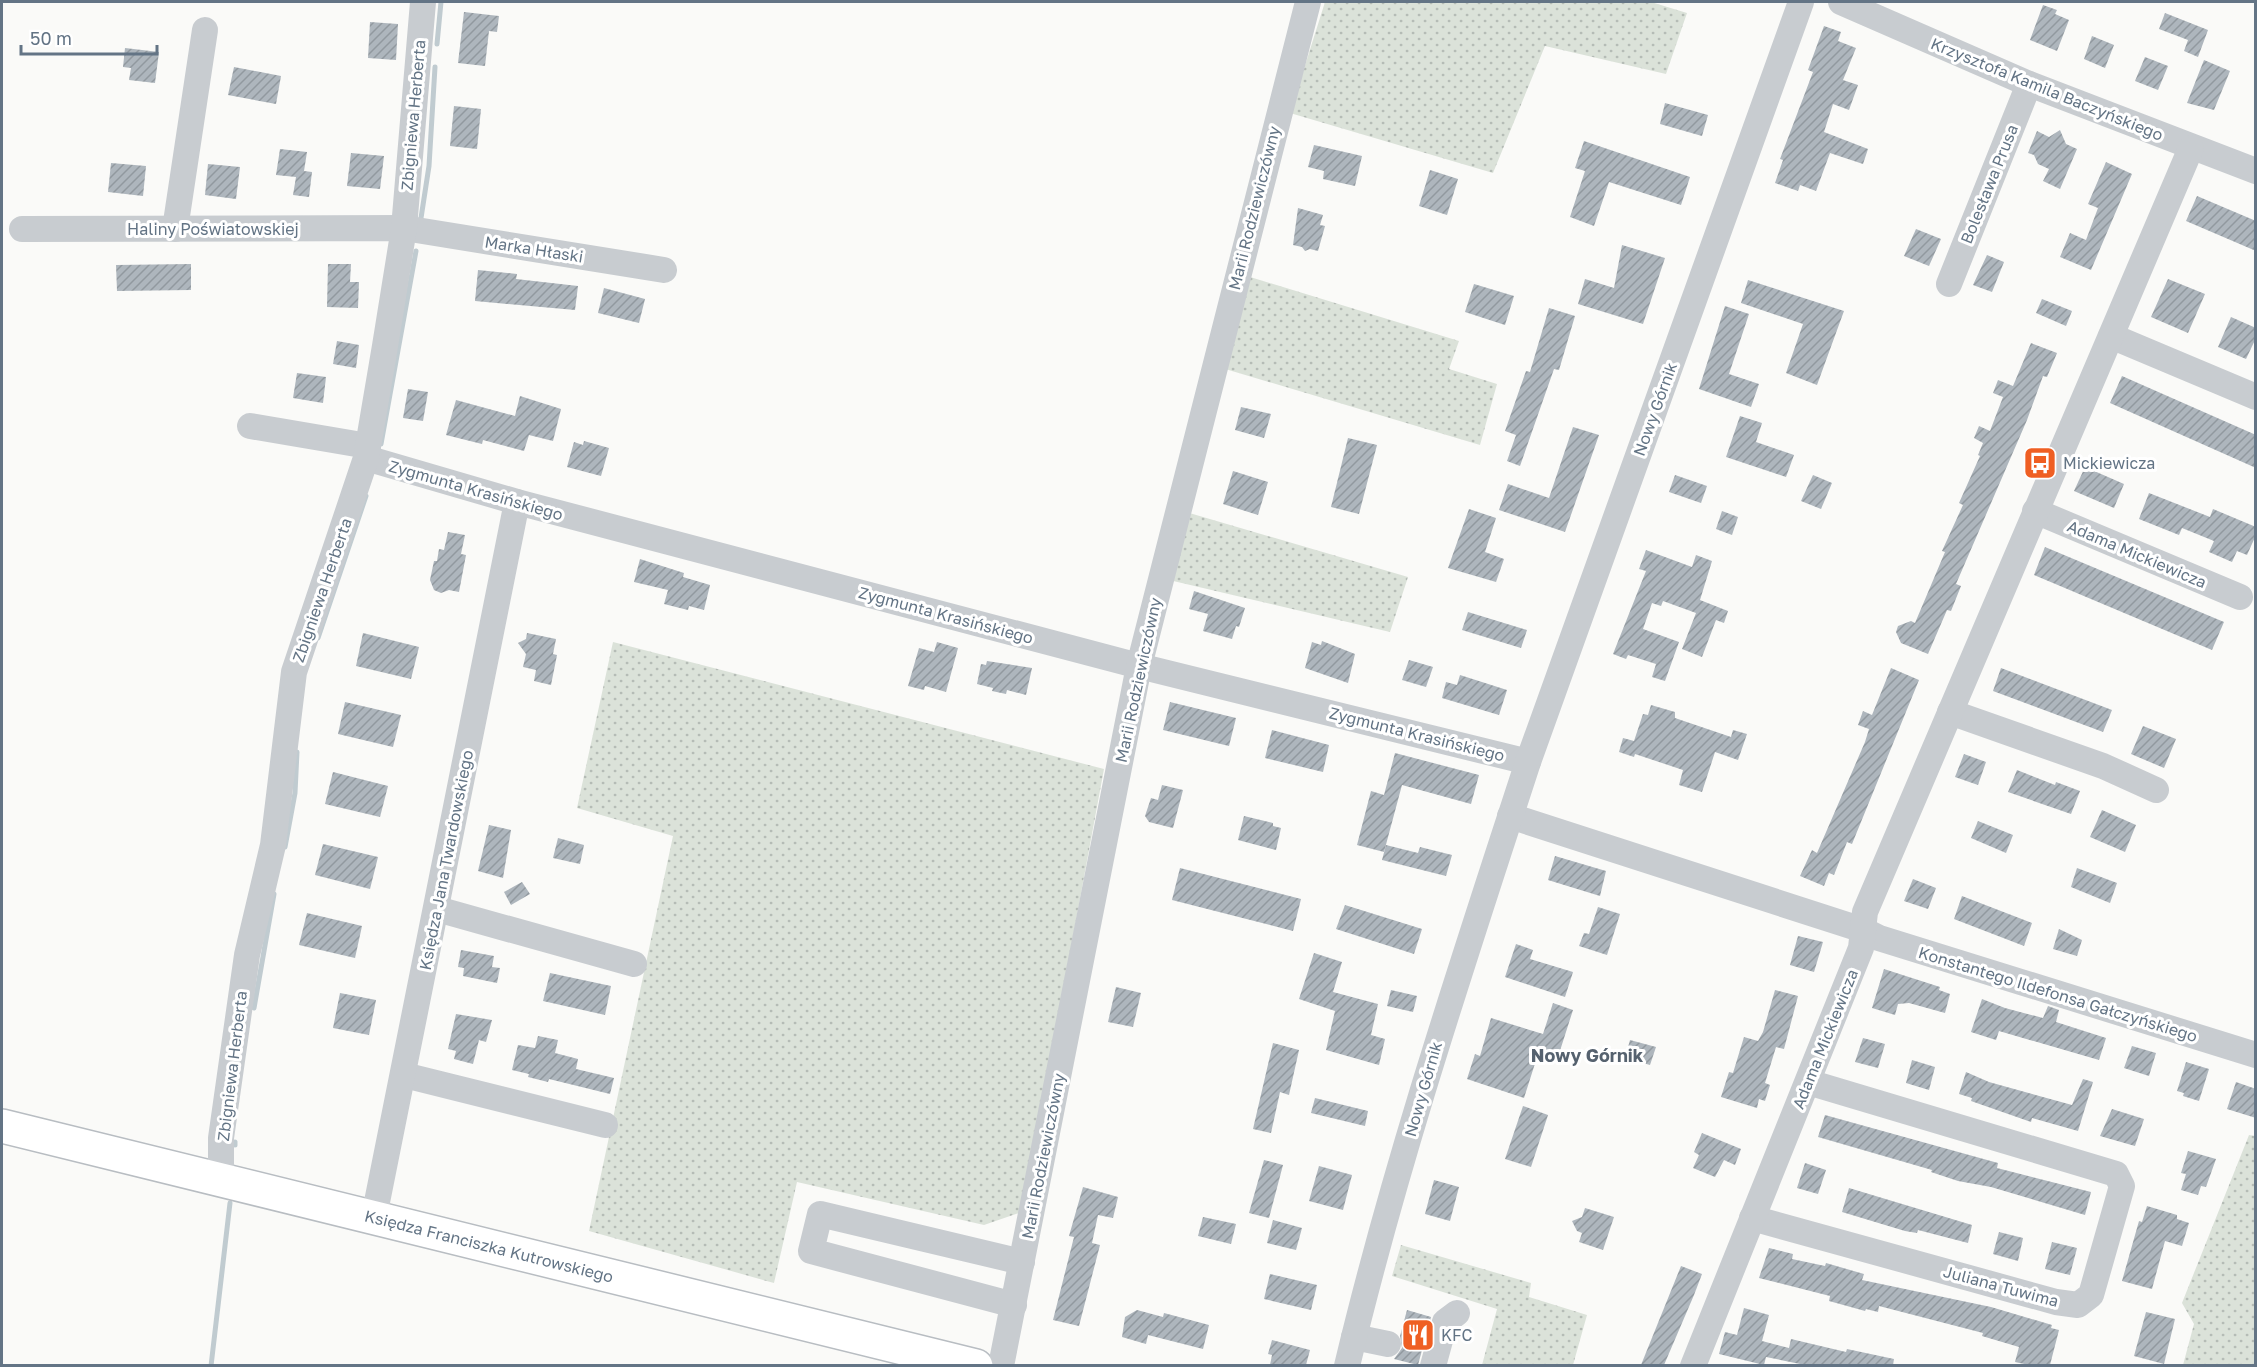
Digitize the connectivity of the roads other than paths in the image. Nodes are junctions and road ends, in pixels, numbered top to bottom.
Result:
1 (423, 2) edge
2 (1308, 2) edge
3 (1801, 2) edge
4 (1841, 2) edge
5 (205, 30) dead end
6 (2029, 84) junction
7 (2192, 148) junction
8 (2256, 171) edge
9 (404, 228) junction
10 (22, 229) dead end
11 (174, 230) junction
12 (664, 270) dead end
13 (1949, 284) dead end
14 (2112, 336) junction
15 (2256, 397) edge
16 (250, 426) dead end
17 (367, 452) junction
18 (517, 502) junction
19 (2035, 511) junction
20 (2240, 597) dead end
21 (1139, 666) junction
22 (1950, 712) junction
23 (1528, 762) junction
24 (2156, 790) dead end
25 (1510, 816) junction
26 (437, 909) junction
27 (1863, 930) junction
28 (634, 964) dead end
29 (2256, 1055) edge
30 (404, 1075) junction
31 (1808, 1082) junction
32 (604, 1125) dead end
33 (2, 1126) edge
34 (221, 1179) junction
35 (374, 1217) junction
36 (1752, 1218) junction
37 (1022, 1262) junction
38 (1014, 1305) junction
39 (1457, 1313) dead end
40 (1354, 1337) junction
41 (1388, 1344) dead end
42 (976, 1365) edge
43 (1001, 1365) edge
44 (1347, 1365) edge
45 (1433, 1365) edge
46 (1693, 1365) edge

1 - 9 street, Zbigniewa Herberta
2 - 21 street, Marii Rodziewiczówny
3 - 23 street, Nowy Górnik
4 - 6 street, Krzysztofa Kamila Baczyńskiego
5 - 11 street
6 - 7 street, Krzysztofa Kamila Baczyńskiego
6 - 13 street, Bolesława Prusa
7 - 8 street, Krzysztofa Kamila Baczyńskiego
7 - 14 street, Adama Mickiewicza
9 - 11 street, Haliny Poświatowskiej
9 - 12 street, Marka Hłaski
9 - 17 street, Zbigniewa Herberta
10 - 11 street, Haliny Poświatowskiej
14 - 15 street
14 - 19 street, Adama Mickiewicza
16 - 17 street, Zygmunta Krasińskiego
17 - 18 street, Zygmunta Krasińskiego
17 - 34 street, Zbigniewa Herberta
18 - 21 street, Zygmunta Krasińskiego
18 - 26 street, Księdza Jana Twardowskiego
19 - 20 street, Adama Mickiewicza
19 - 22 street, Adama Mickiewicza
21 - 23 street, Zygmunta Krasińskiego
21 - 37 street, Marii Rodziewiczówny
22 - 24 street
22 - 27 street, Adama Mickiewicza
23 - 25 street, Nowy Górnik
25 - 27 street
25 - 40 street, Nowy Górnik
26 - 28 street
26 - 30 street, Księdza Jana Twardowskiego
27 - 29 street, Konstantego Ildefonsa Gałczyńskiego
27 - 31 street, Adama Mickiewicza
30 - 32 street
30 - 35 street, Księdza Jana Twardowskiego
31 - 36 street, Adama Mickiewicza
31 - 36 street, Juliana Tuwima
33 - 34 main road, Księdza Franciszka Kutrowskiego
34 - 35 main road, Księdza Franciszka Kutrowskiego
35 - 42 main road, Księdza Franciszka Kutrowskiego
36 - 46 street, Adama Mickiewicza
37 - 38 street, Marii Rodziewiczówny
37 - 38 street
38 - 43 street, Marii Rodziewiczówny
39 - 45 street
40 - 41 street
40 - 44 street, Nowy Górnik

